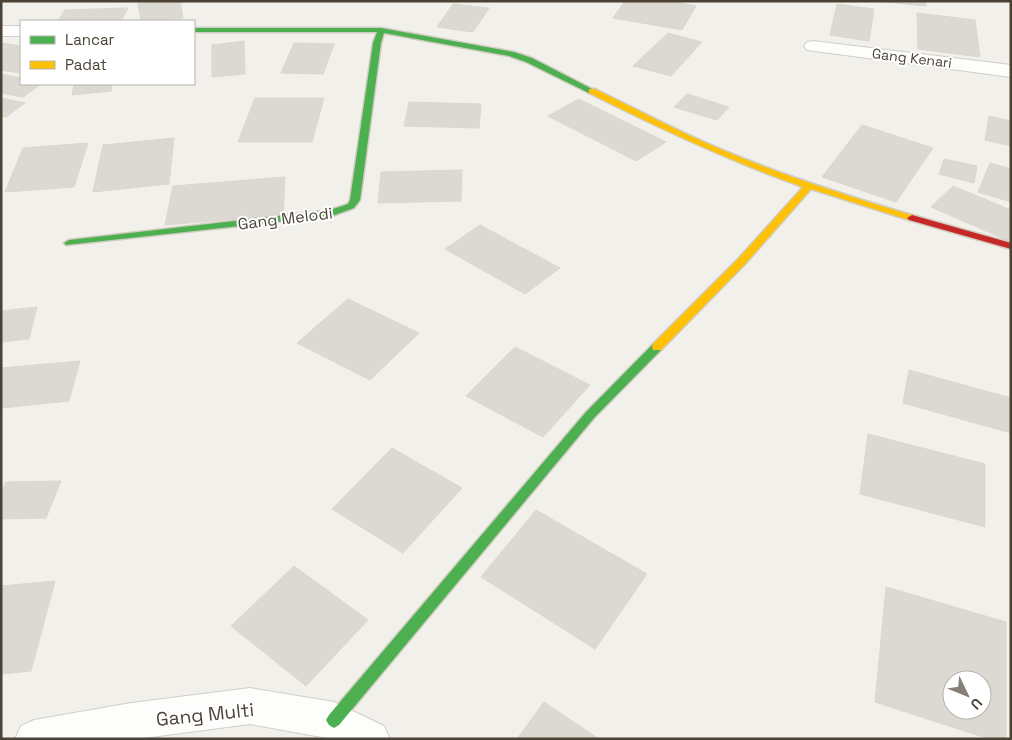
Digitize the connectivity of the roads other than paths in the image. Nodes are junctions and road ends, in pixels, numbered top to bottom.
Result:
1 (195, 30) edge
2 (385, 30) junction
3 (1, 31) edge
4 (20, 31) edge
5 (813, 46) dead end
6 (1011, 70) edge
7 (809, 186) junction
8 (69, 243) dead end
9 (1011, 246) edge
10 (334, 720) junction
11 (34, 739) edge
12 (371, 739) edge

1 - 2 street
2 - 7 street
2 - 8 street, Gang Melodi
3 - 4 street
5 - 6 street, Gang Kenari
7 - 9 street
7 - 10 street
10 - 11 street, Gang Multi
10 - 12 street, Gang Multi

